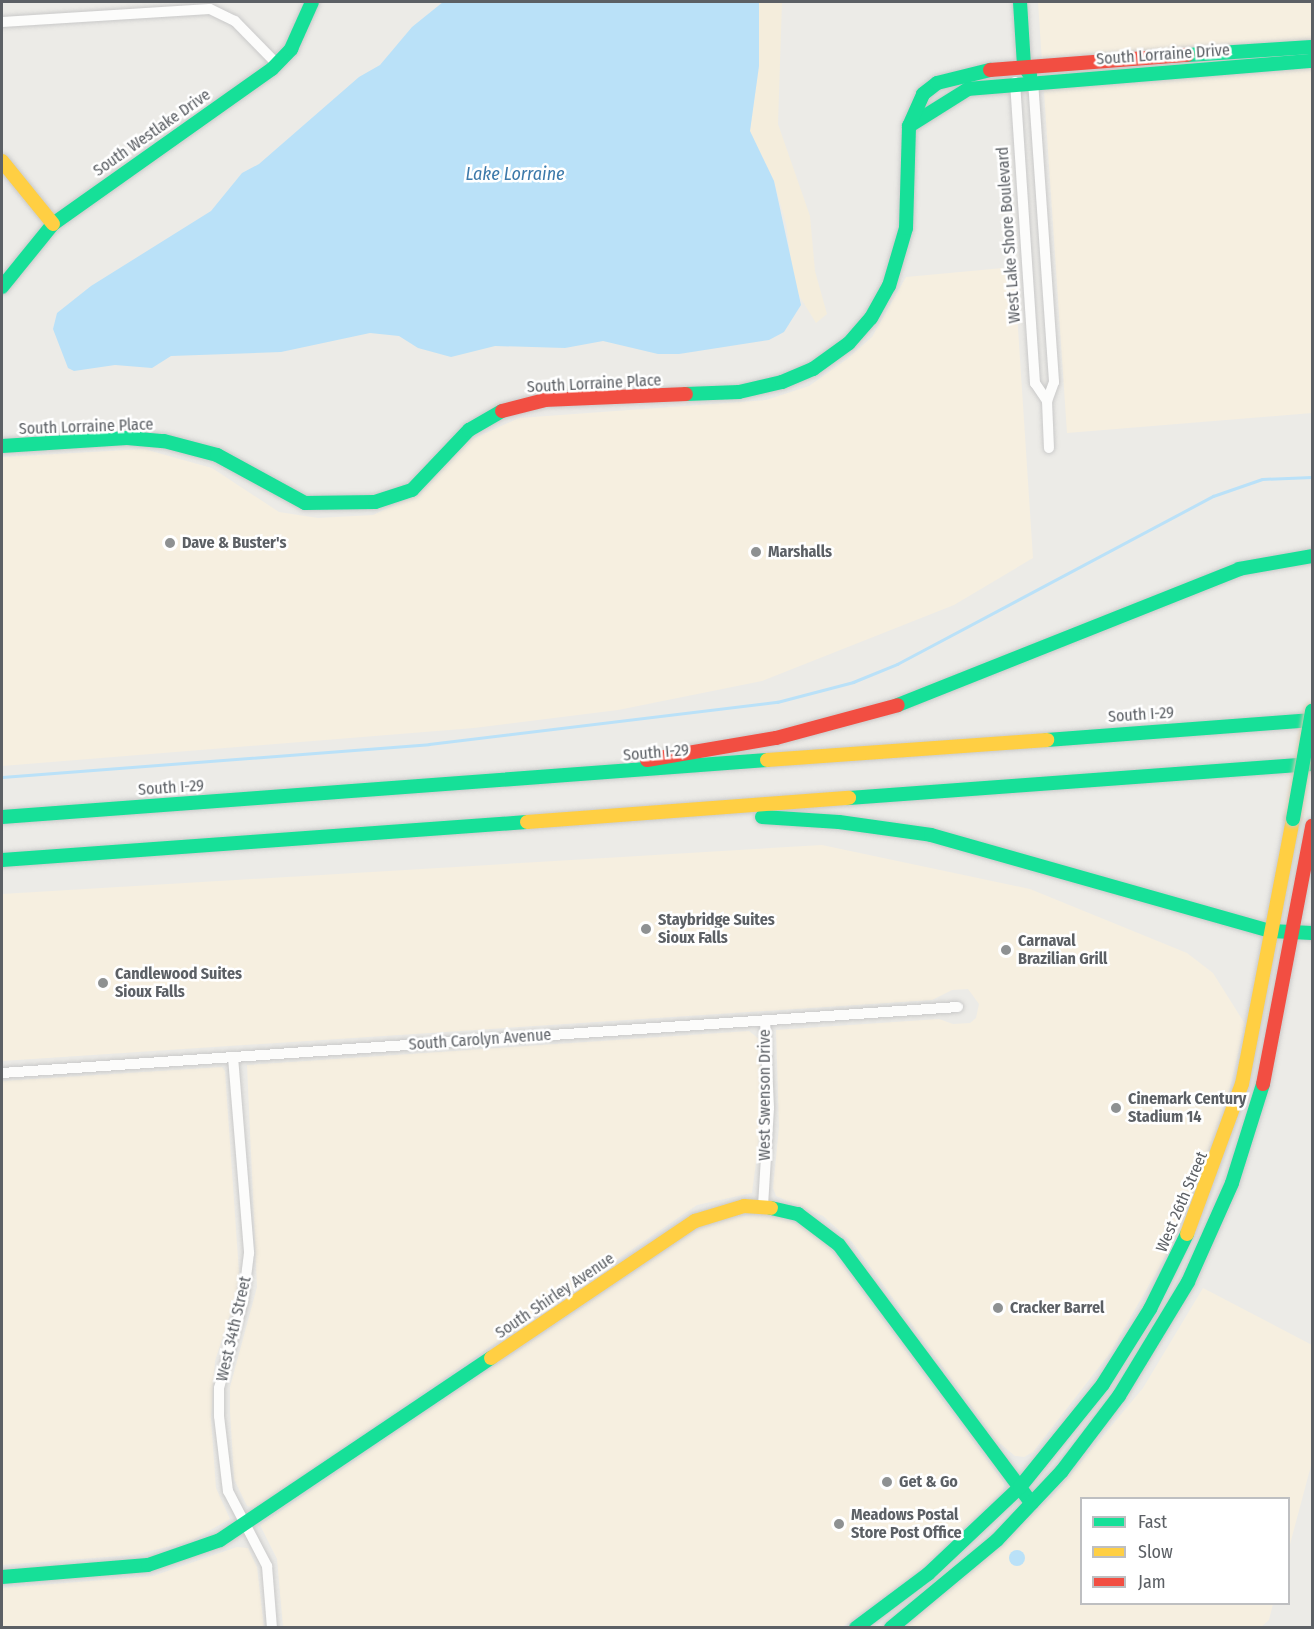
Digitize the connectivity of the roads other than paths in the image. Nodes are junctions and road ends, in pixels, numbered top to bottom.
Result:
1 (312, 2) edge
2 (1020, 2) edge
3 (165, 6) edge
4 (2, 22) edge
5 (1312, 47) edge
6 (1312, 61) edge
7 (277, 64) junction
8 (1024, 66) junction
9 (1033, 81) junction
10 (1015, 82) junction
11 (909, 126) junction
12 (2, 161) edge
13 (53, 224) junction
14 (2, 287) edge
15 (1047, 401) junction
16 (2, 446) edge
17 (1049, 448) dead end
18 (1312, 556) edge
19 (1312, 711) edge
20 (1312, 720) edge
21 (1312, 764) edge
22 (597, 774) junction
23 (642, 814) junction
24 (2, 817) edge
25 (1312, 826) edge
26 (2, 860) edge
27 (1271, 931) junction
28 (1293, 932) junction
29 (1312, 933) edge
30 (958, 1007) dead end
31 (765, 1020) junction
32 (233, 1057) junction
33 (2, 1073) edge
34 (763, 1206) junction
35 (1020, 1487) junction
36 (1031, 1503) junction
37 (245, 1527) junction
38 (2, 1577) edge
39 (272, 1628) edge
40 (856, 1628) edge
41 (891, 1628) edge

1 - 7 main road, South Westlake Drive
2 - 8 main road, West Lake Shore Boulevard
3 - 4 street
3 - 7 street
5 - 8 main road, South Lorraine Drive
6 - 9 main road, South Lorraine Drive
7 - 13 main road, South Westlake Drive
8 - 9 main road, West Lake Shore Boulevard
8 - 10 main road
8 - 11 main road, South Lorraine Place
9 - 10 main road, South Lorraine Drive
9 - 15 street, West Lake Shore Boulevard
10 - 11 main road
10 - 15 street, West Lake Shore Boulevard
11 - 16 main road, South Lorraine Place
12 - 13 main road
13 - 14 main road, South Westlake Drive
15 - 17 street, West Lake Shore Boulevard
18 - 22 main road
19 - 27 main road, West 26th Street, bridge
20 - 22 main road, South I-29
21 - 23 main road
22 - 24 main road, South I-29
23 - 26 main road
23 - 27 main road
25 - 28 main road
27 - 28 main road
27 - 35 main road, West 26th Street
28 - 29 main road
28 - 36 main road
30 - 31 street, South Carolyn Avenue
31 - 32 street, South Carolyn Avenue
31 - 34 street, West Swenson Drive
32 - 33 street, South Carolyn Avenue
32 - 37 street, West 34th Street
34 - 35 main road, South Shirley Avenue
34 - 37 main road, South Shirley Avenue
35 - 36 main road, South Shirley Avenue
35 - 40 main road, West 26th Street
36 - 41 main road
37 - 38 main road, South Shirley Avenue
37 - 39 street, West 34th Street

